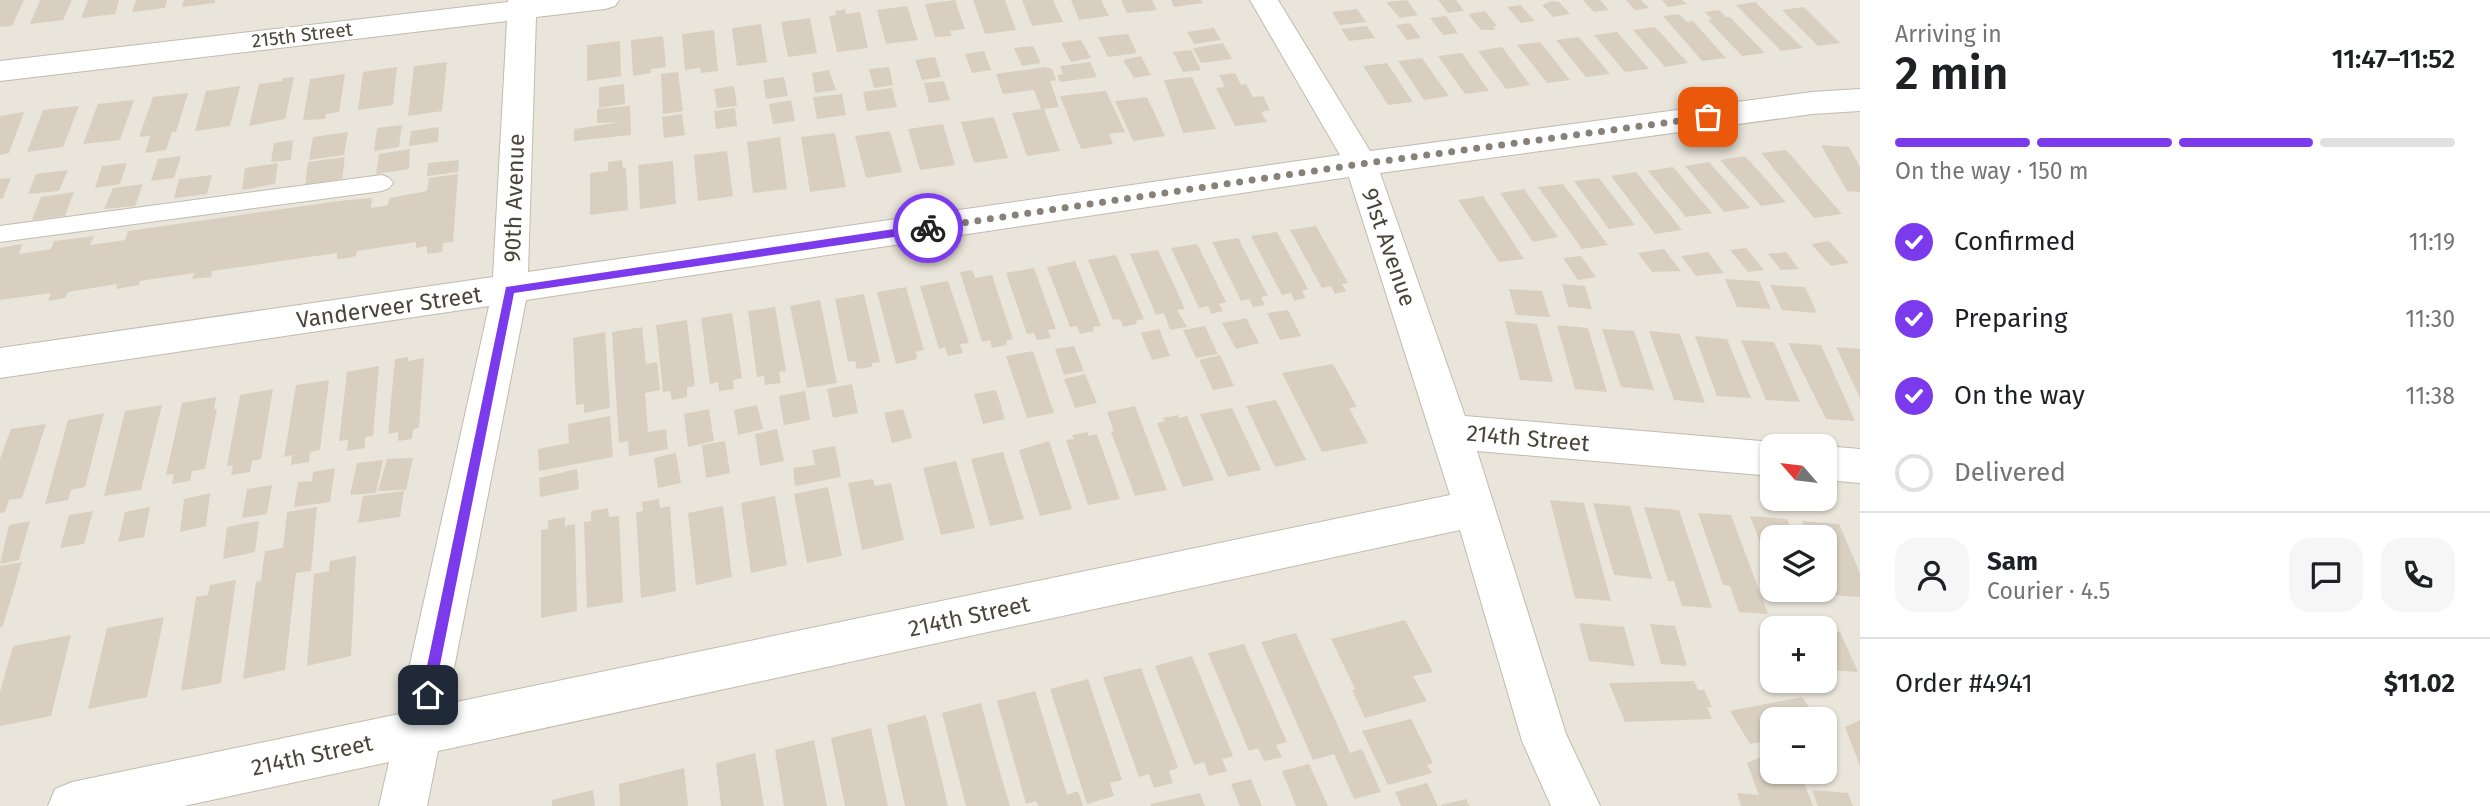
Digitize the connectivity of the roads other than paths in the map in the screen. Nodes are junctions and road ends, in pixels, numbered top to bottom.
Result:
1 (605, 0) edge
2 (1264, 0) edge
3 (522, 5) edge
4 (0, 71) edge
5 (1860, 100) edge
6 (1361, 164) junction
7 (382, 183) dead end
8 (0, 234) edge
9 (510, 290) junction
10 (0, 363) edge
11 (1451, 432) junction
12 (1760, 457) edge
13 (1838, 464) edge
14 (1860, 466) edge
15 (1473, 509) junction
16 (420, 733) junction
17 (72, 806) edge
18 (403, 806) edge
19 (1576, 806) edge

1 - 3 street, 215th Street
2 - 6 street, 91st Avenue
3 - 4 street, 215th Street
3 - 9 street, 90th Avenue
5 - 6 street, Vanderveer Street
6 - 9 street, Vanderveer Street
6 - 11 street, 91st Avenue
7 - 8 lane
9 - 10 street, Vanderveer Street
9 - 16 street, 90th Avenue
11 - 12 street, 214th Street
11 - 15 street, 214th Street
13 - 14 street
15 - 16 street, 214th Street
15 - 19 street
16 - 17 street, 214th Street
16 - 18 street, 90th Avenue

